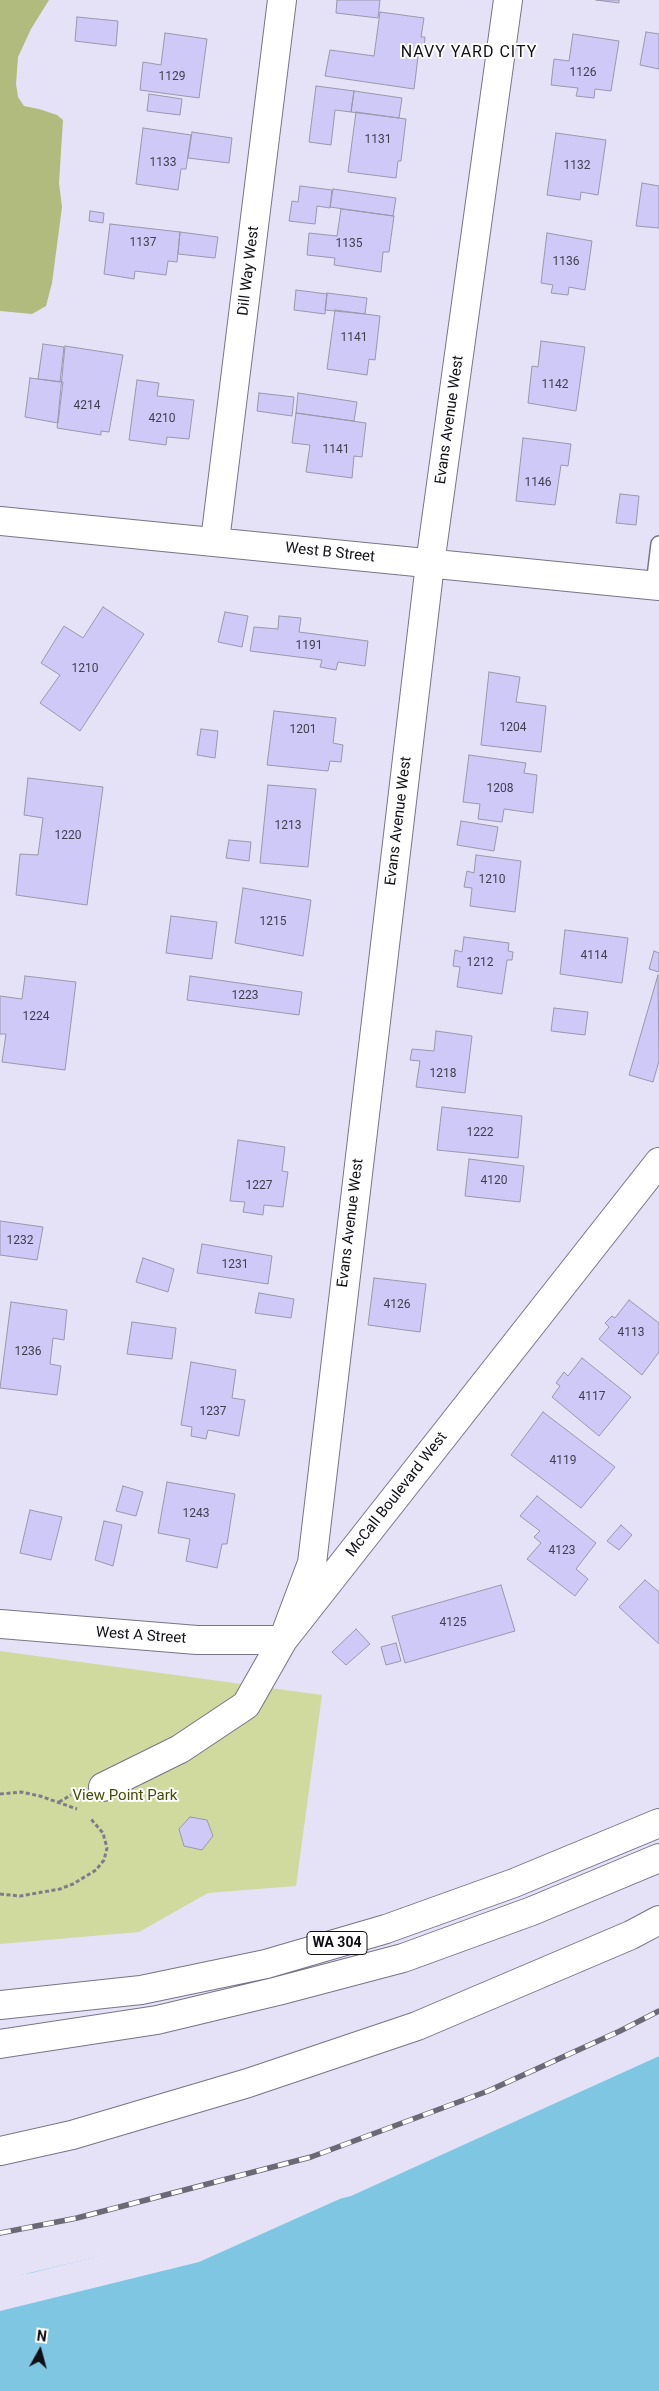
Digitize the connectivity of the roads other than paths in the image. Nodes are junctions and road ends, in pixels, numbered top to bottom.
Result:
1 (282, 0) edge
2 (508, 0) edge
3 (0, 521) edge
4 (215, 541) junction
5 (659, 544) edge
6 (430, 564) junction
7 (656, 585) edge
8 (659, 1162) edge
9 (0, 1624) edge
10 (283, 1640) junction
11 (103, 1787) dead end
12 (659, 1823) edge
13 (659, 1858) edge
14 (659, 1920) edge
15 (0, 2005) edge
16 (0, 2044) edge
17 (0, 2151) edge

1 - 4 main road, Dill Way West
2 - 6 main road, Evans Avenue West
3 - 4 main road, West B Street
4 - 6 main road, West B Street
5 - 7 lane
6 - 7 main road, West B Street
6 - 10 main road, Evans Avenue West
8 - 10 main road, McCall Boulevard West
9 - 10 main road, West A Street
10 - 11 main road, McCall Boulevard West
12 - 15 main road, WA 304
13 - 16 main road, WA 304
14 - 17 main road

